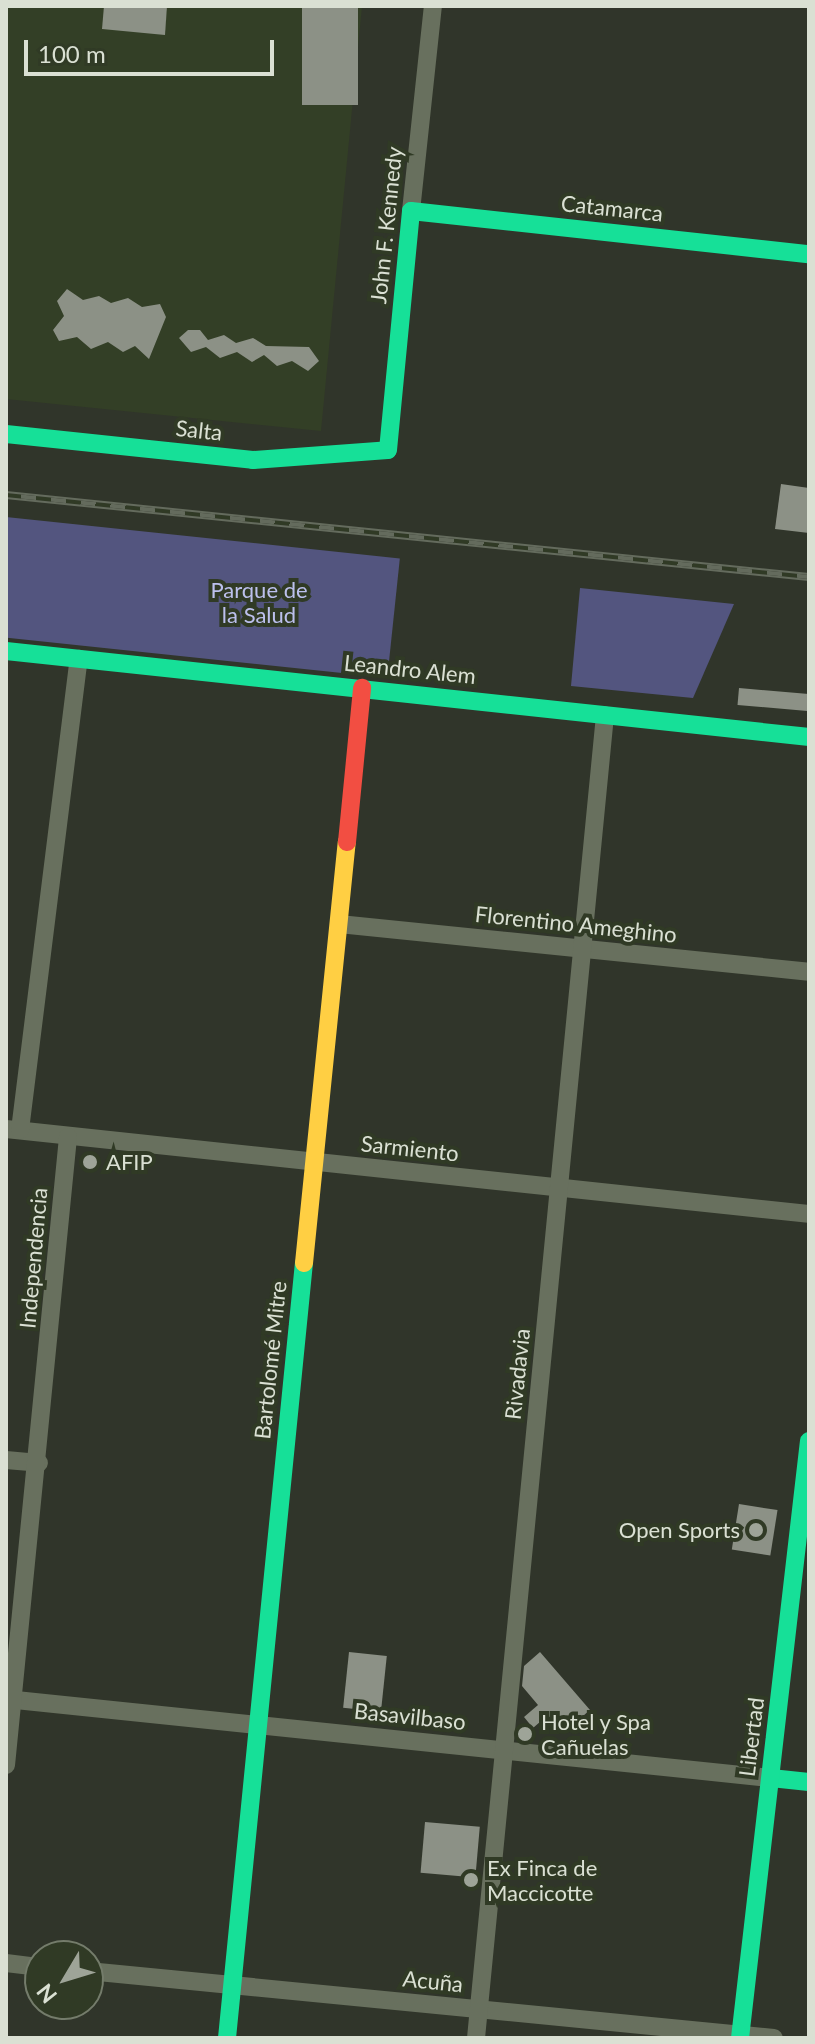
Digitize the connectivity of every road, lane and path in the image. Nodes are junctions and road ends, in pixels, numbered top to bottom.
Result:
1 (433, 6) edge
2 (411, 211) junction
3 (809, 254) edge
4 (6, 434) edge
5 (388, 450) joint
6 (6, 651) edge
7 (79, 659) junction
8 (362, 688) junction
9 (605, 715) junction
10 (809, 737) edge
11 (339, 924) junction
12 (582, 949) junction
13 (809, 972) edge
14 (13, 1130) edge
15 (68, 1137) junction
16 (314, 1163) junction
17 (559, 1188) junction
18 (809, 1214) edge
19 (809, 1441) edge
20 (6, 1460) edge
21 (39, 1463) junction
22 (10, 1700) edge
23 (258, 1725) junction
24 (505, 1750) junction
25 (6, 1765) edge
26 (771, 1778) junction
27 (809, 1782) edge
28 (104, 1973) edge
29 (232, 1986) junction
30 (479, 2010) junction
31 (740, 2036) edge
32 (227, 2038) edge
33 (476, 2038) edge
34 (774, 2038) edge

1 - 2 street, John F. Kennedy
2 - 3 street, Catamarca
2 - 5 street, John F. Kennedy
4 - 5 street, Salta
6 - 7 street, Leandro Alem
7 - 8 street, Leandro Alem
7 - 14 street
8 - 9 street, Leandro Alem
8 - 11 street, Bartolomé Mitre
9 - 10 street, Leandro Alem
9 - 12 street, Rivadavia
11 - 12 street, Florentino Ameghino
11 - 16 street, Bartolomé Mitre
12 - 13 street, Florentino Ameghino
12 - 17 street, Rivadavia
14 - 15 street, Sarmiento
15 - 16 street, Sarmiento
15 - 21 street, Independencia
16 - 17 street, Sarmiento
16 - 23 street, Bartolomé Mitre
17 - 18 street, Sarmiento
17 - 24 street, Rivadavia
19 - 26 street, Libertad
20 - 21 street
21 - 22 street, Independencia
22 - 23 street, Basavilbaso
22 - 25 street, Independencia
23 - 24 street, Basavilbaso
23 - 29 street, Bartolomé Mitre
24 - 26 street, Basavilbaso
24 - 30 street, Rivadavia
26 - 27 street, Basavilbaso
26 - 31 street, Libertad
28 - 29 street, Acuña
29 - 30 street, Acuña
29 - 32 street, Bartolomé Mitre
30 - 31 street, Acuña
30 - 33 street, Rivadavia
31 - 34 street, Acuña

